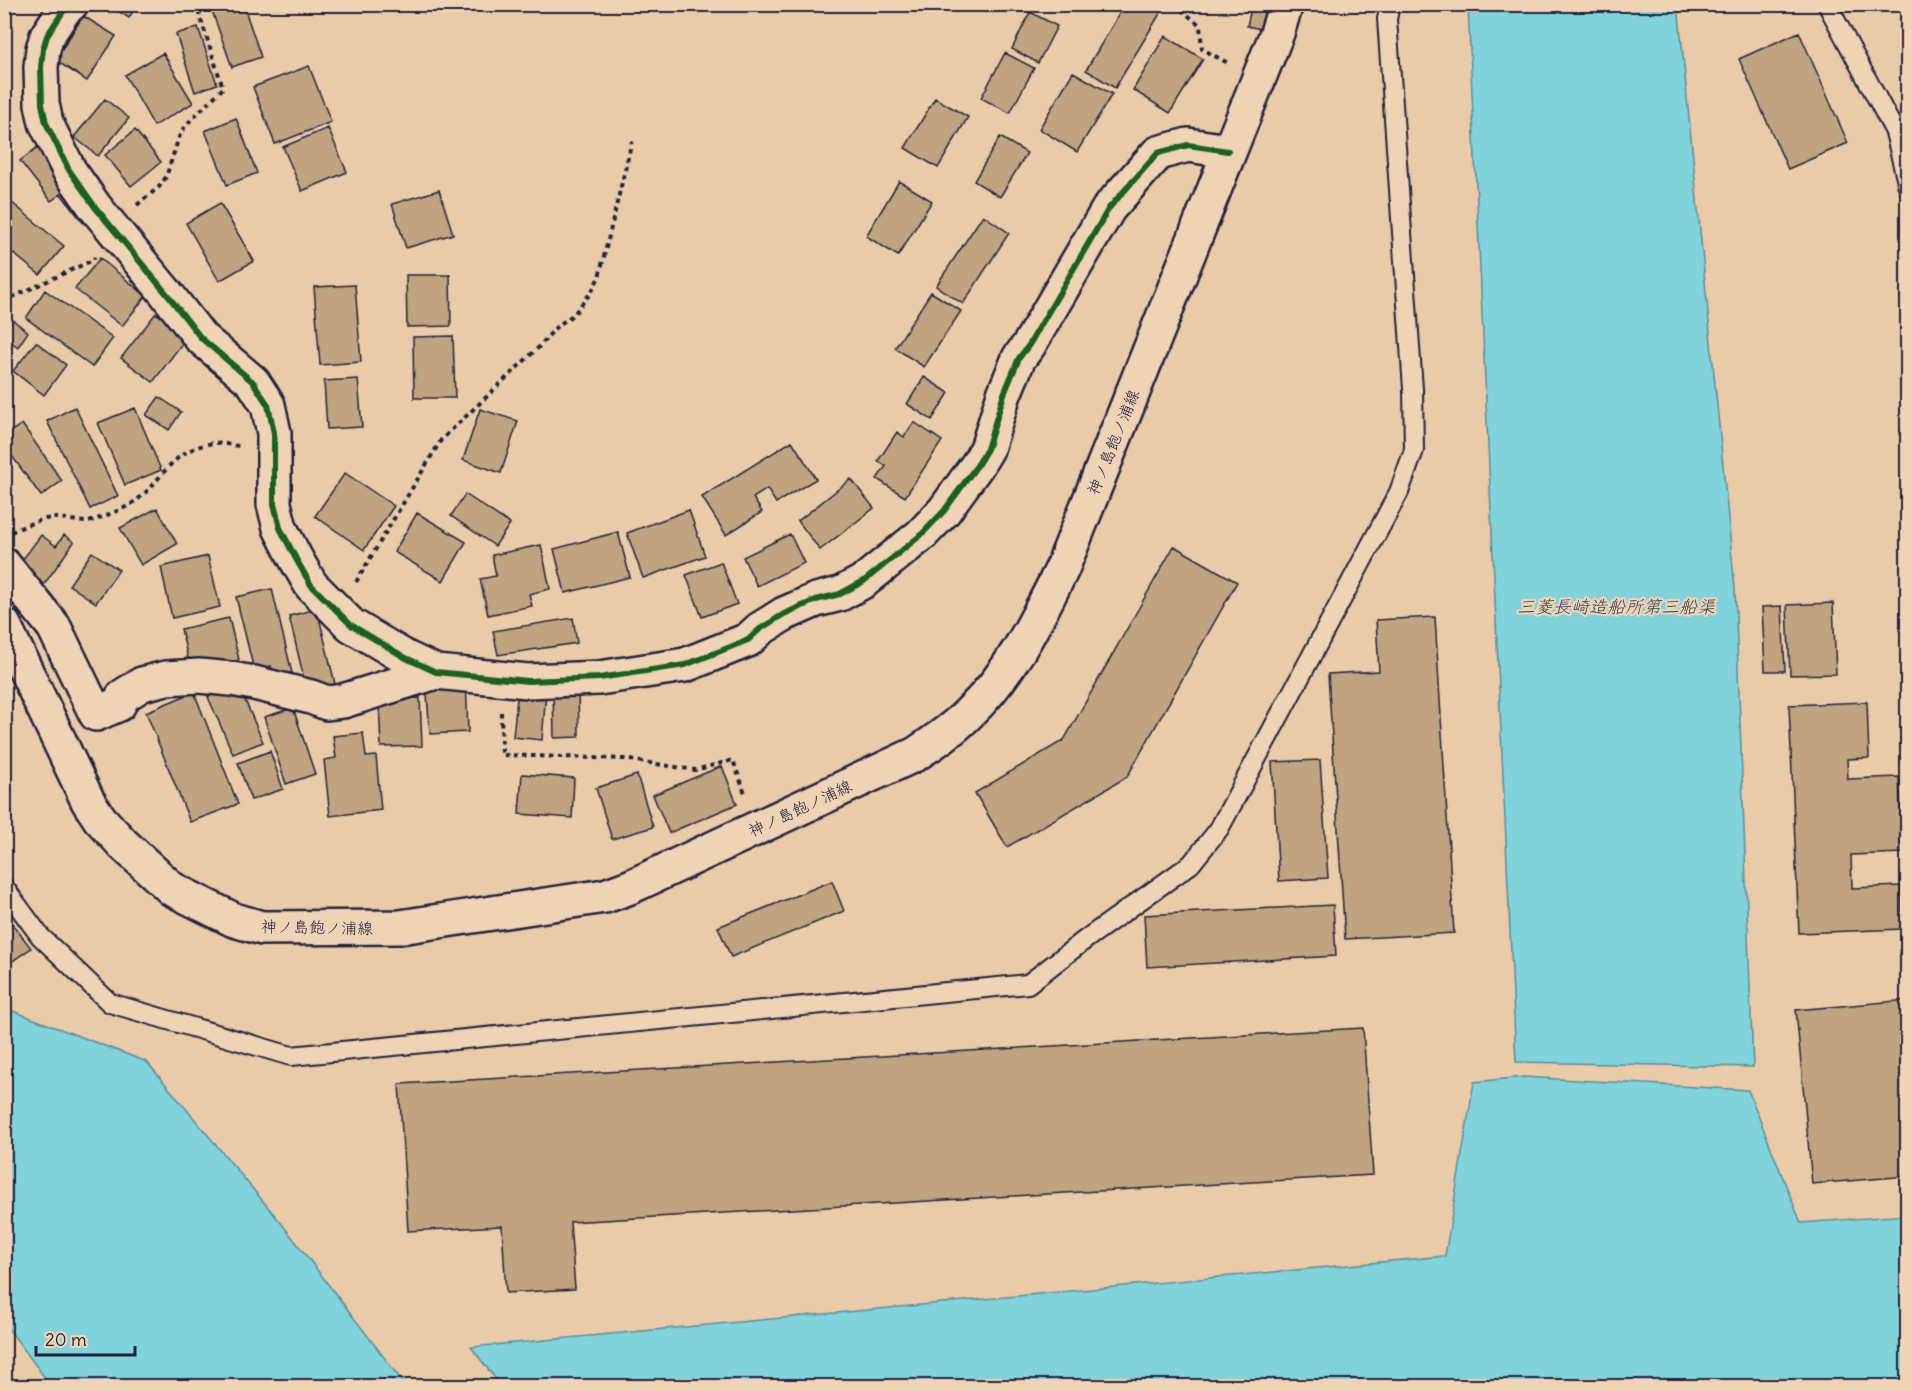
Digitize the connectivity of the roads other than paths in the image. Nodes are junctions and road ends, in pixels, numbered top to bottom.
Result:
1 (71, 4) edge
2 (1286, 4) edge
3 (1390, 4) edge
4 (1827, 4) edge
5 (1228, 151) junction
6 (1908, 187) edge
7 (4, 565) edge
8 (4, 625) edge
9 (436, 672) junction
10 (4, 887) edge

1 - 9 street
2 - 5 street, 神ノ島飽ノ浦線
3 - 10 lane
4 - 6 lane
5 - 8 street, 神ノ島飽ノ浦線
5 - 9 street
7 - 9 street

